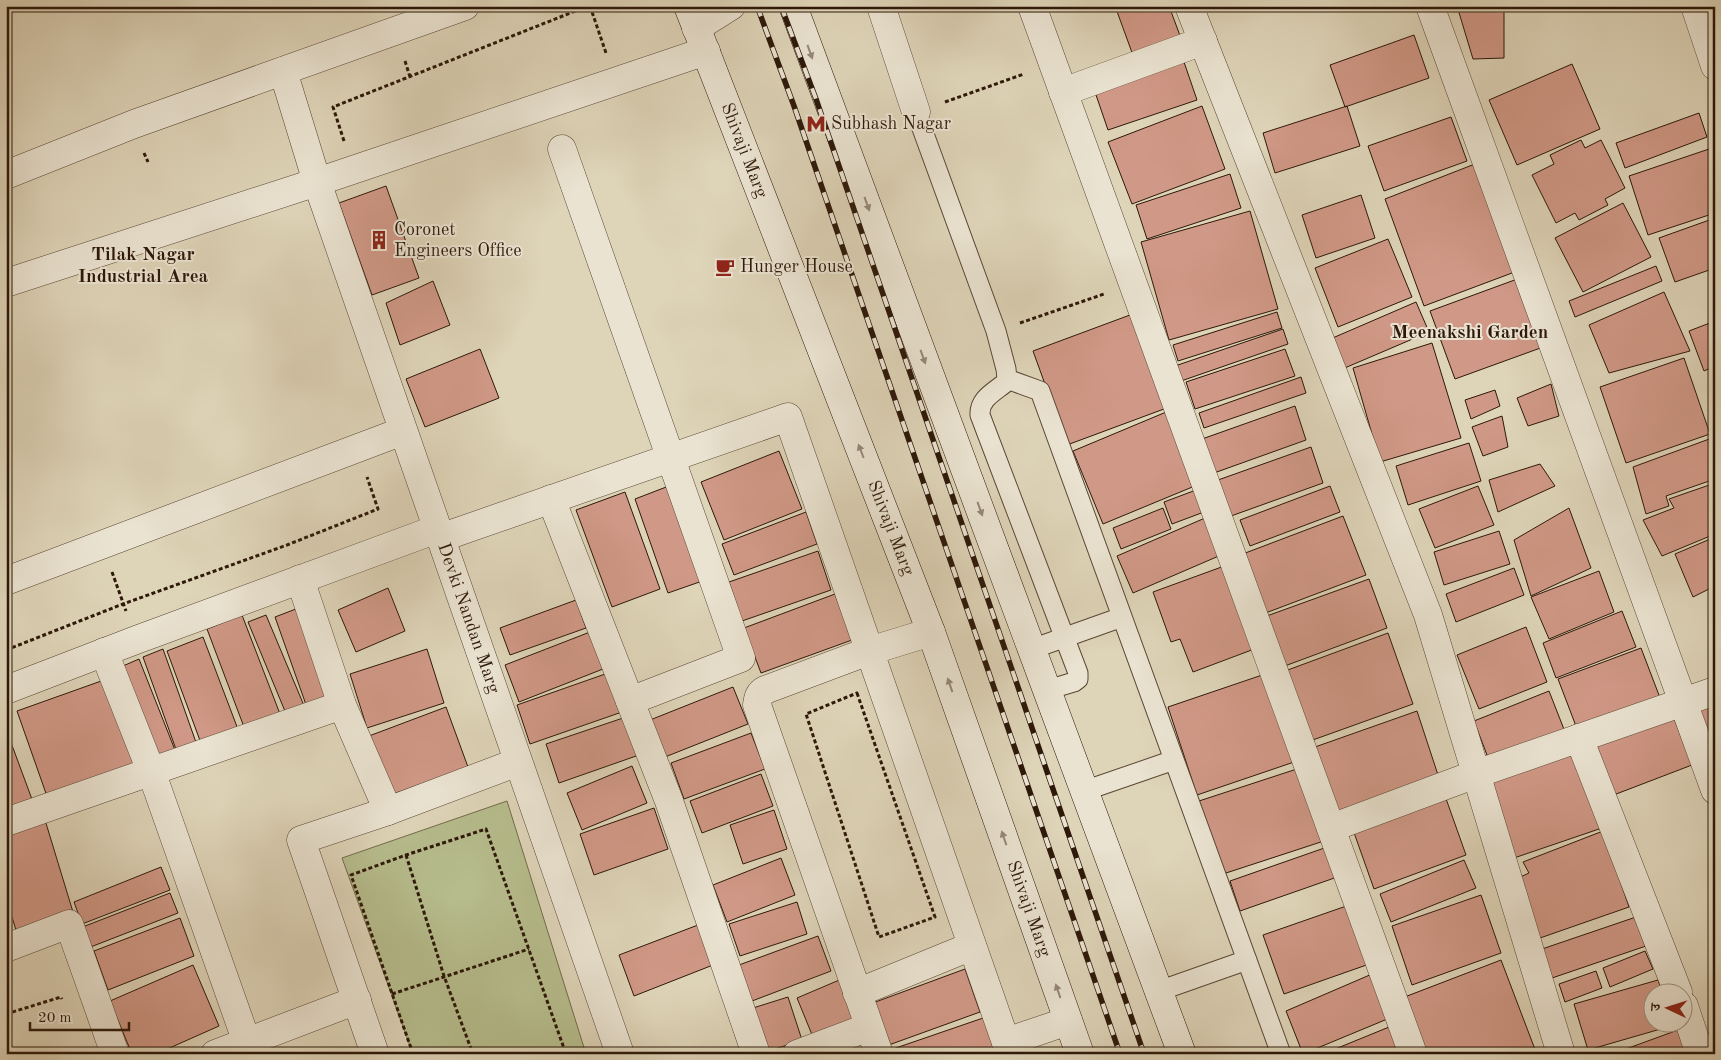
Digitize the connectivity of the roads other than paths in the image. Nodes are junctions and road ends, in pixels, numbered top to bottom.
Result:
1 (465, 6) edge
2 (731, 6) edge
3 (793, 6) edge
4 (881, 6) edge
5 (1032, 6) edge
6 (1190, 6) edge
7 (1430, 6) edge
8 (1695, 6) edge
9 (697, 28) edge
10 (1203, 41) junction
11 (1715, 66) edge
12 (283, 71) junction
13 (1063, 92) junction
14 (916, 112) joint
15 (562, 149) dead end
16 (6, 175) edge
17 (318, 182) junction
18 (6, 283) edge
19 (1007, 379) junction
20 (404, 431) junction
21 (671, 458) junction
22 (551, 499) junction
23 (438, 534) junction
24 (300, 579) junction
25 (6, 581) edge
26 (1122, 617) junction
27 (931, 632) junction
28 (1064, 637) junction
29 (1032, 649) junction
30 (869, 651) junction
31 (104, 652) junction
32 (6, 690) edge
33 (1047, 690) junction
34 (1715, 690) edge
35 (630, 701) junction
36 (1682, 702) junction
37 (342, 705) junction
38 (1579, 738) junction
39 (1174, 760) junction
40 (518, 762) junction
41 (150, 771) junction
42 (1476, 774) junction
43 (1715, 790) edge
44 (1084, 791) junction
45 (388, 811) junction
46 (6, 822) edge
47 (1331, 828) junction
48 (972, 946) junction
49 (6, 948) edge
50 (1247, 960) junction
51 (1674, 982) edge
52 (1158, 991) junction
53 (857, 993) junction
54 (356, 1000) junction
55 (1068, 1021) junction
56 (869, 1027) junction
57 (1693, 1032) edge
58 (249, 1048) edge
59 (1008, 1048) edge
60 (115, 1054) edge
61 (215, 1054) edge
62 (375, 1054) edge
63 (620, 1054) edge
64 (756, 1054) edge
65 (797, 1054) edge
66 (879, 1054) edge
67 (1080, 1054) edge
68 (1182, 1054) edge
69 (1281, 1054) edge
70 (1413, 1054) edge
71 (1561, 1054) edge
72 (1700, 1054) edge

1 - 12 street
2 - 9 street
3 -> 29 street
4 - 14 street
5 - 13 street
6 - 10 street
7 - 36 street
8 - 11 street
9 - 17 street
27 -> 9 street, Shivaji Marg
10 - 13 street
10 - 42 street
12 - 16 street
12 - 17 street, Devki Nandan Marg
13 - 47 street
14 - 19 lane
15 - 21 street
17 - 18 street
17 - 20 street, Devki Nandan Marg
19 - 26 lane
19 - 28 lane
20 - 23 street, Devki Nandan Marg
20 - 25 street
21 - 22 street
21 - 30 street
21 - 35 street
22 - 23 street
22 - 35 street
23 - 24 street
23 - 40 street, Devki Nandan Marg
24 - 31 street
24 - 37 street
26 - 28 lane
26 - 39 lane
27 - 30 street
55 -> 27 street, Shivaji Marg
28 - 29 lane
28 - 33 lane
29 - 33 street
30 - 48 street
30 - 53 street
31 - 32 street
31 - 41 street
33 - 44 street
34 - 36 street
35 - 64 street
36 - 38 street
36 - 43 street
37 - 41 street
37 - 45 street
38 - 42 street
38 - 51 street
39 - 44 lane
39 - 50 lane
40 - 45 street
40 - 63 street, Devki Nandan Marg
41 - 46 street
41 - 58 street
42 - 47 street
42 - 71 street
44 - 52 street
45 - 54 street
47 - 70 street
48 - 53 street
48 - 59 street
49 - 60 street
50 - 52 lane
50 - 69 lane
52 - 68 street
53 - 56 street
54 - 58 street
54 - 62 street
55 - 59 street
55 - 67 street, Shivaji Marg
56 - 65 street
56 - 66 street
57 - 72 street
58 - 61 street

